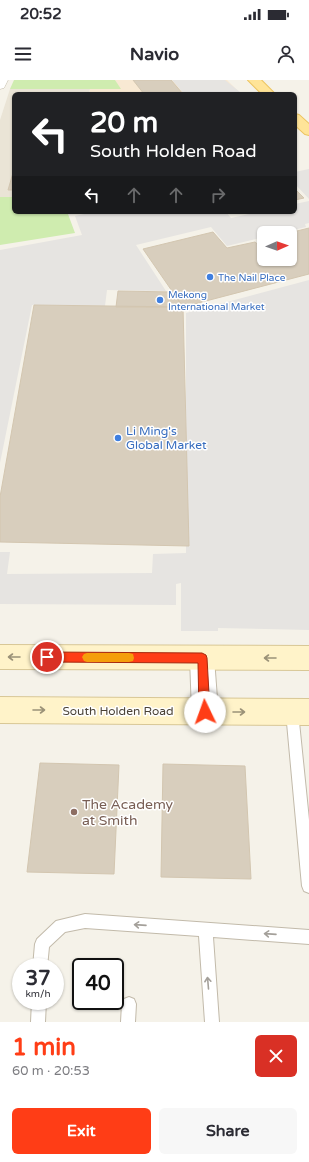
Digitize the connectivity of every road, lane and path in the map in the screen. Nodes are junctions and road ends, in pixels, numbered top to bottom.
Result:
1 (3, 80) edge
2 (254, 80) edge
3 (0, 86) edge
4 (267, 92) edge
5 (297, 120) edge
6 (309, 131) edge
7 (0, 657) edge
8 (202, 658) junction
9 (309, 658) edge
10 (0, 710) edge
11 (205, 712) junction
12 (301, 712) edge
13 (309, 886) edge
14 (205, 929) junction
15 (309, 937) edge
16 (41, 958) edge
17 (129, 1004) dead end
18 (39, 1010) edge
19 (38, 1022) edge
20 (128, 1022) edge
21 (212, 1022) edge

1 - 3 street
2 - 4 main road
5 - 6 main road
8 -> 7 main road
9 -> 8 main road
8 - 11 street
10 -> 11 main road, South Holden Road
11 -> 12 main road, South Holden Road
12 - 13 lane
15 -> 14 lane
14 -> 16 lane
21 -> 14 lane
17 - 20 lane
18 - 19 lane

